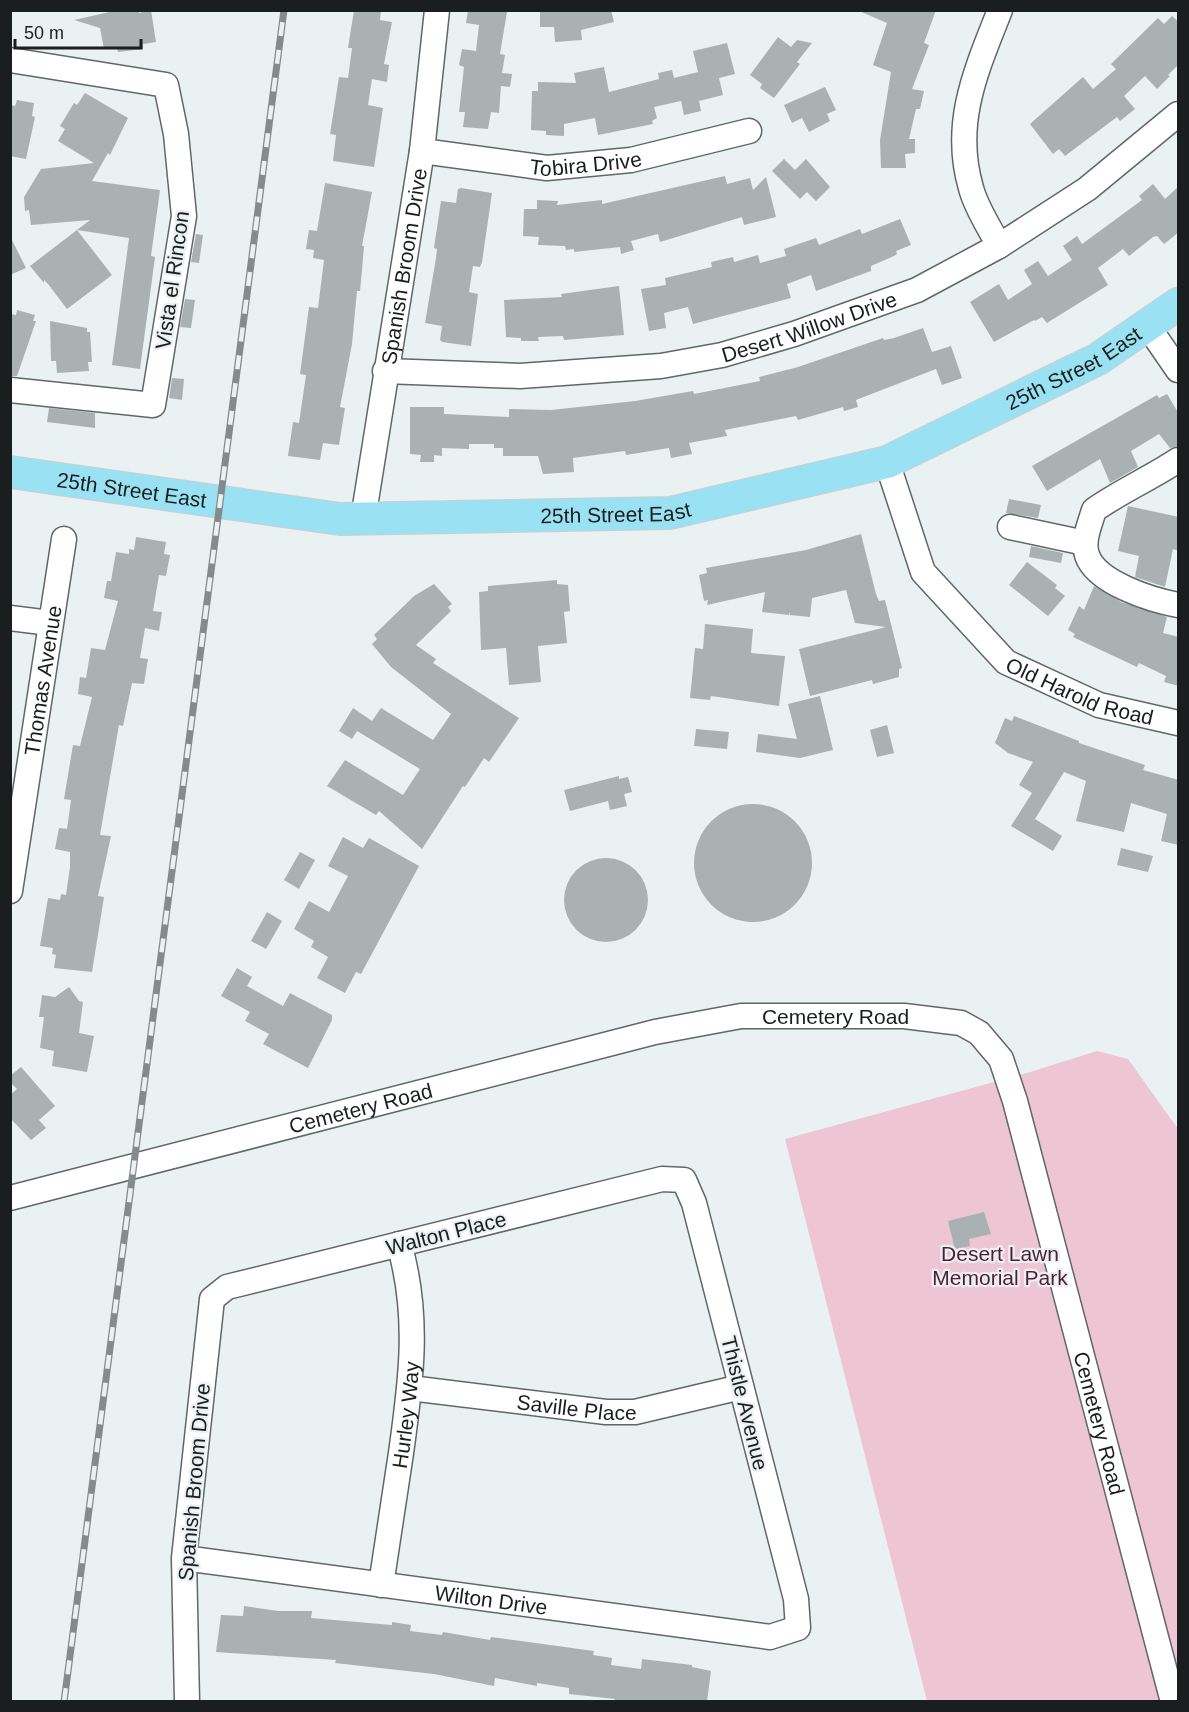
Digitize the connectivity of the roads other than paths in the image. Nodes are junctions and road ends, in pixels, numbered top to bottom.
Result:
1 (437, 10) edge
2 (1000, 10) edge
3 (10, 60) edge
4 (1179, 114) edge
5 (749, 131) dead end
6 (422, 151) junction
7 (999, 246) junction
8 (1177, 308) edge
9 (1147, 325) junction
10 (1179, 370) edge
11 (385, 371) junction
12 (10, 390) edge
13 (887, 462) junction
14 (1177, 465) edge
15 (10, 472) edge
16 (363, 519) junction
17 (1010, 527) dead end
18 (64, 539) dead end
19 (1085, 543) junction
20 (1179, 605) edge
21 (10, 618) edge
22 (50, 623) junction
23 (1179, 723) edge
24 (10, 891) edge
25 (684, 1180) joint
26 (10, 1198) edge
27 (399, 1244) junction
28 (212, 1299) joint
29 (741, 1387) junction
30 (410, 1388) junction
31 (184, 1558) junction
32 (381, 1585) junction
33 (798, 1628) joint
34 (187, 1701) edge
35 (1173, 1701) edge

1 - 6 street, Spanish Broom Drive
2 - 7 street
3 - 12 street, Vista el Rincon
4 - 7 street, Desert Willow Drive
5 - 6 street, Tobira Drive
6 - 11 street, Spanish Broom Drive
7 - 11 street, Desert Willow Drive
8 - 9 main road, 25th Street East
9 - 10 street
9 - 13 main road, 25th Street East
11 - 16 street, Spanish Broom Drive
13 - 16 main road, 25th Street East
13 - 23 street, Old Harold Road
14 - 19 street
15 - 16 main road, 25th Street East
17 - 19 street
18 - 22 street, Thomas Avenue
19 - 20 street
21 - 22 street
22 - 24 street, Thomas Avenue
25 - 27 street, Walton Place
25 - 29 street, Thistle Avenue
26 - 35 street, Cemetery Road
27 - 28 street, Walton Place
27 - 30 street, Hurley Way
28 - 31 street, Spanish Broom Drive
29 - 30 street, Saville Place
29 - 33 street, Thistle Avenue
30 - 32 street, Hurley Way
31 - 32 street, Wilton Drive
31 - 34 street, Spanish Broom Drive
32 - 33 street, Wilton Drive

